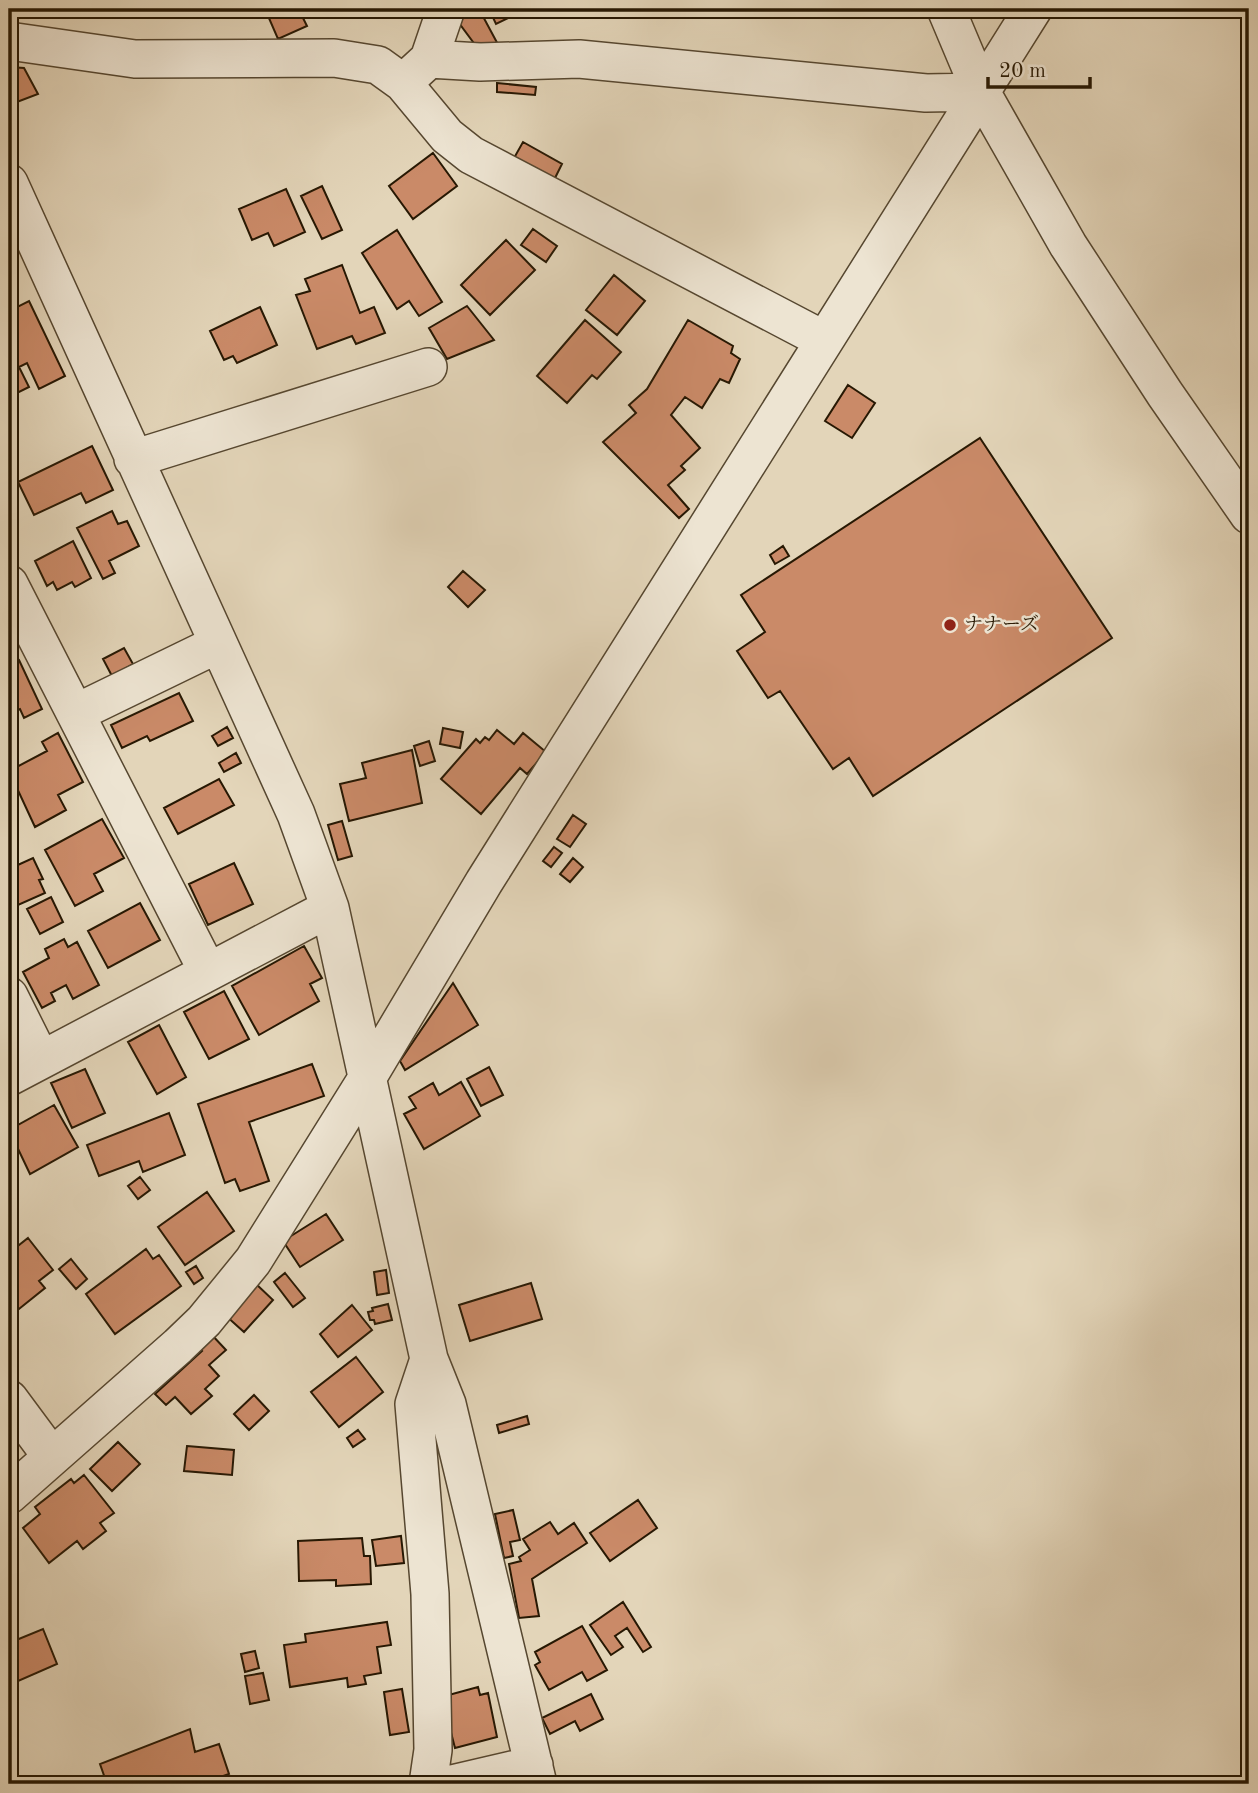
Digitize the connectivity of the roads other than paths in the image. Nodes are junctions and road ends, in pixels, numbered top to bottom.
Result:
1 (446, 9) edge
2 (946, 9) edge
3 (1033, 9) edge
4 (9, 41) edge
5 (416, 71) junction
6 (981, 92) junction
7 (9, 183) edge
8 (22, 247) edge
9 (824, 340) junction
10 (428, 367) dead end
11 (133, 459) junction
12 (1249, 515) edge
13 (9, 584) edge
14 (218, 644) junction
15 (76, 713) junction
16 (330, 908) junction
17 (208, 972) junction
18 (9, 996) edge
19 (41, 1060) junction
20 (9, 1077) edge
21 (366, 1080) junction
22 (429, 1359) junction
23 (9, 1399) edge
24 (52, 1457) junction
25 (9, 1495) edge
26 (536, 1775) edge
27 (428, 1784) edge
28 (452, 1784) edge

1 - 5 street
2 - 6 street
3 - 6 street
4 - 5 street
5 - 6 street
5 - 9 street
6 - 9 street
6 - 12 street
7 - 8 street
8 - 11 street
9 - 21 street
10 - 11 street
11 - 14 street
13 - 15 street
14 - 15 street
14 - 16 street
15 - 17 street
16 - 17 street
16 - 21 street
17 - 19 street
18 - 19 street
19 - 20 street
21 - 22 street
21 - 24 street
22 - 26 street
22 - 27 street
23 - 24 street
24 - 25 street
26 - 28 street

